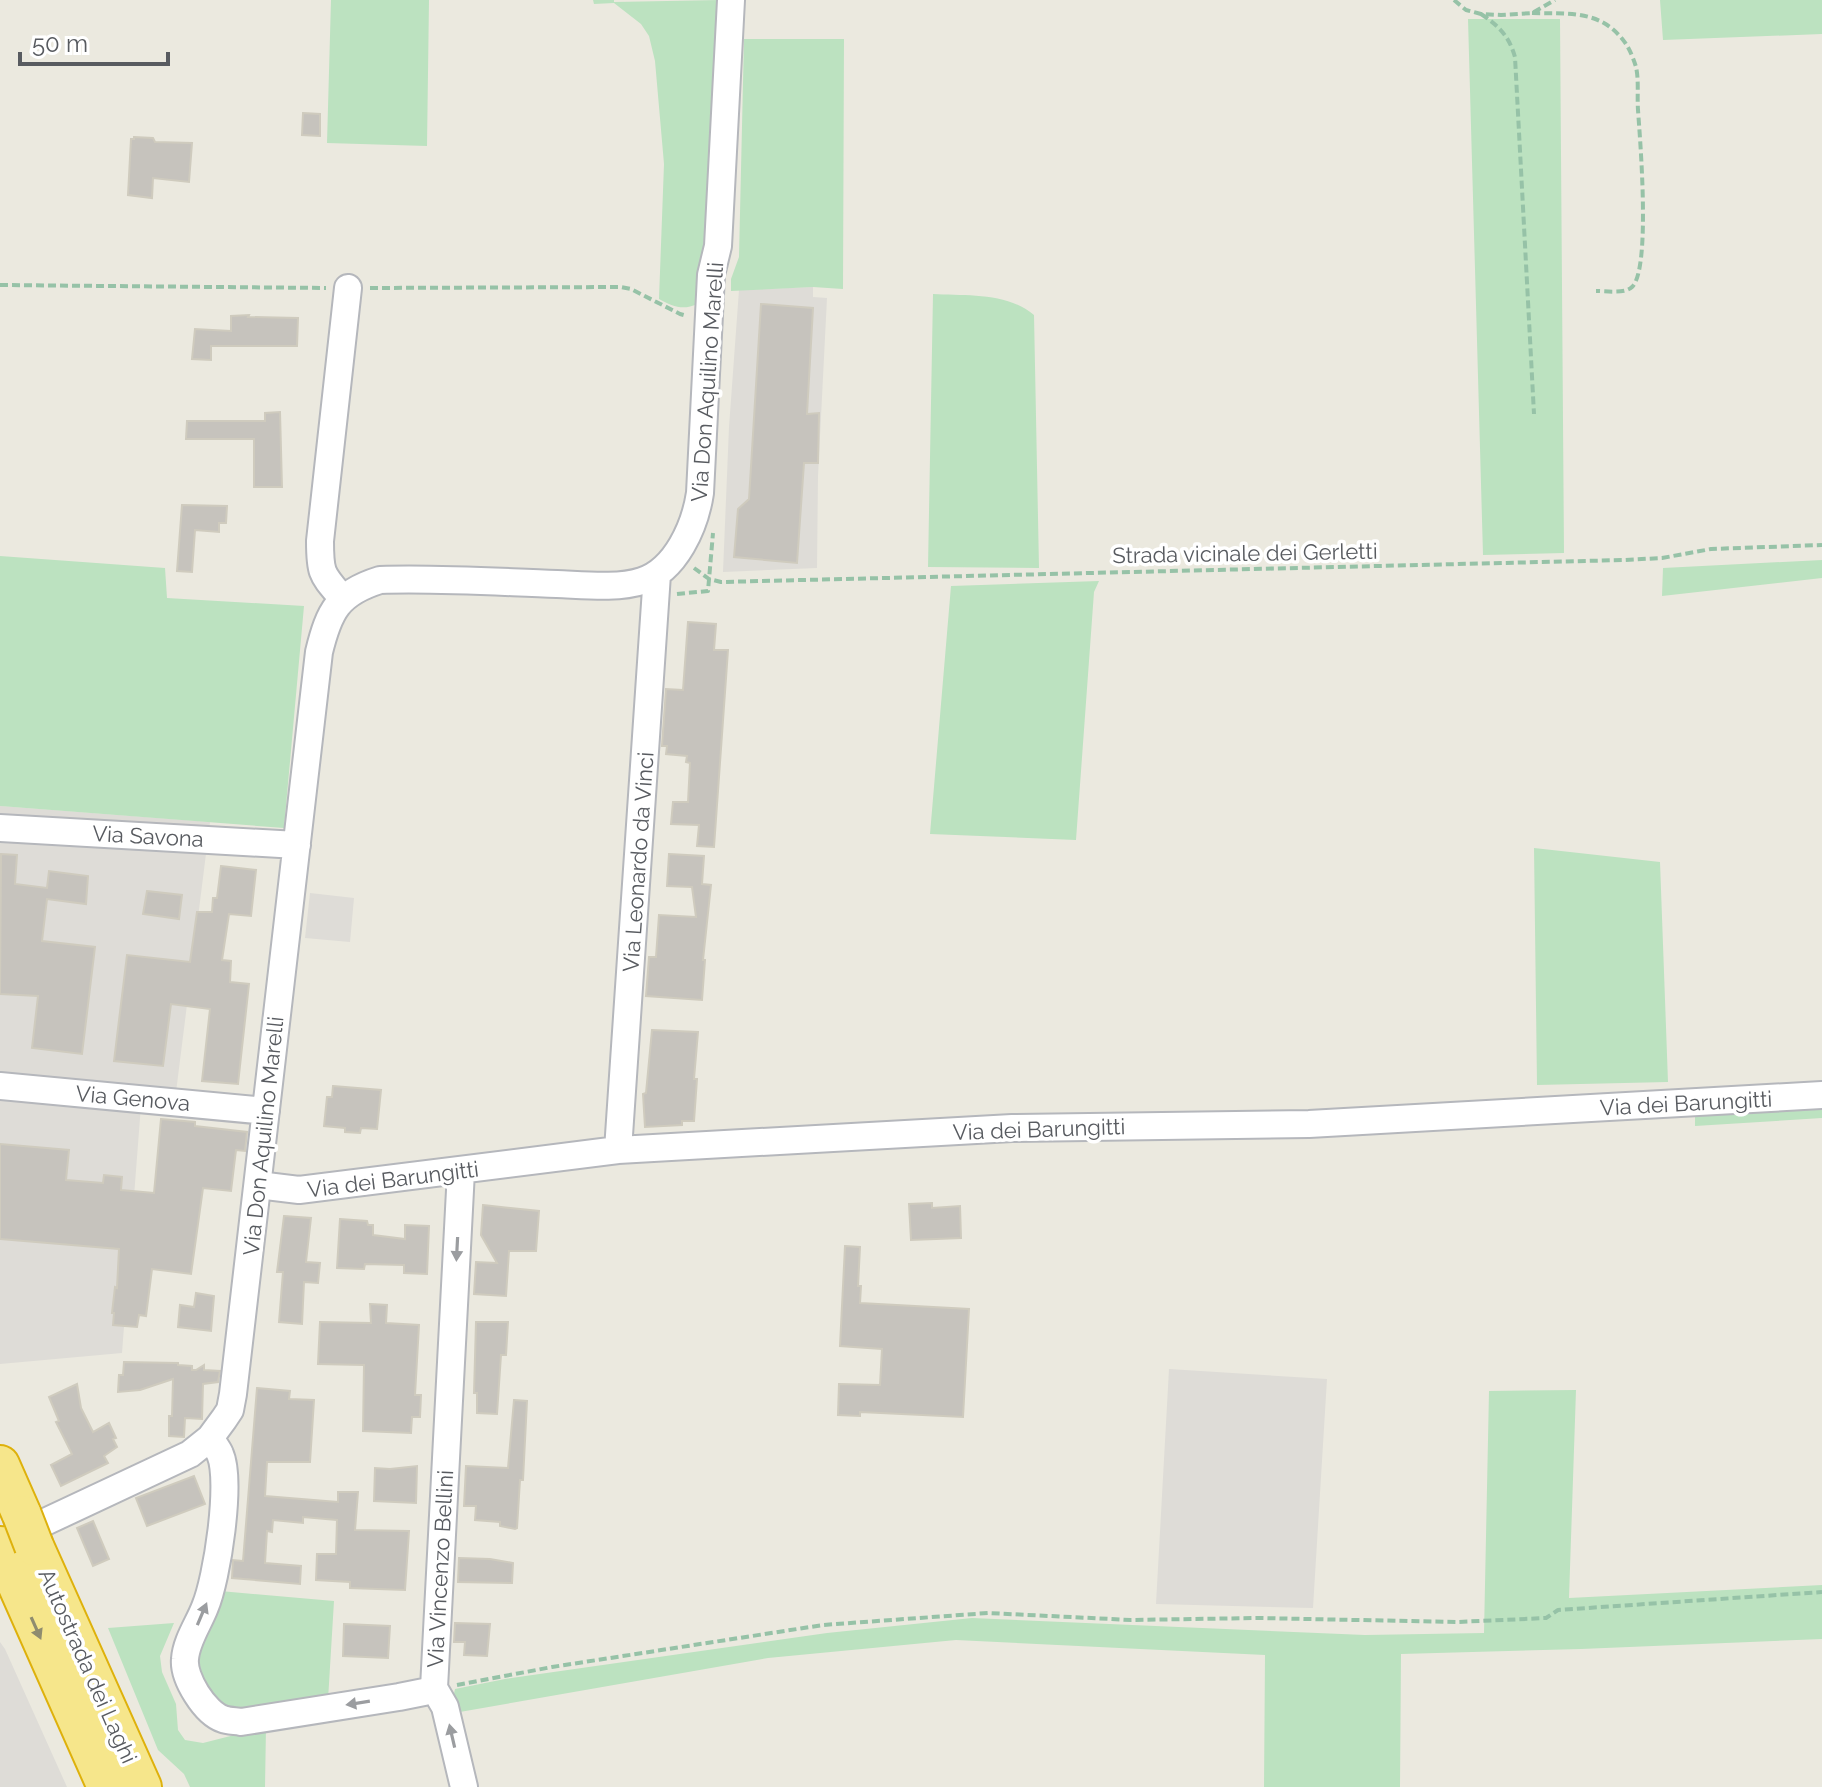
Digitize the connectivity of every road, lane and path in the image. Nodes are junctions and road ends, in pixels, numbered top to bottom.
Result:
1 (731, 0) edge
2 (1454, 0) edge
3 (1555, 0) edge
4 (1532, 13) junction
5 (1481, 14) junction
6 (348, 288) dead end
7 (1596, 291) dead end
8 (1534, 414) dead end
9 (1822, 545) edge
10 (677, 553) junction
11 (657, 574) junction
12 (343, 599) junction
13 (0, 828) edge
14 (297, 845) junction
15 (0, 1086) edge
16 (1822, 1095) edge
17 (266, 1111) junction
18 (618, 1150) junction
19 (461, 1171) junction
20 (258, 1185) junction
21 (210, 1438) junction
22 (0, 1465) edge
23 (12, 1542) edge
24 (1822, 1592) edge
25 (434, 1688) junction
26 (107, 1787) edge
27 (142, 1787) edge
28 (464, 1787) edge

1 - 10 street, Via Don Aquilino Marelli
2 - 5 path
3 - 4 path
4 - 5 path
4 - 7 path
5 - 8 path
6 - 12 street
9 - 10 path, Strada vicinale dei Gerletti
10 - 11 street, Via Don Aquilino Marelli
11 - 12 street
11 - 18 street, Via Leonardo da Vinci
12 - 14 street, Via Don Aquilino Marelli
13 - 14 street, Via Savona
14 - 17 street, Via Don Aquilino Marelli
15 - 17 street, Via Genova
16 - 18 street, Via dei Barungitti
17 - 20 street, Via Don Aquilino Marelli
18 - 19 street, Via dei Barungitti
19 - 20 street, Via dei Barungitti
19 -> 25 street, Via Vincenzo Bellini
20 - 21 street, Via Don Aquilino Marelli
21 - 23 street, Via Don Aquilino Marelli
25 -> 21 street, Via Vincenzo Bellini
22 - 23 highway, Autostrada dei Laghi
23 -> 26 highway, Autostrada dei Laghi
23 - 27 highway, Autostrada dei Laghi
24 - 25 path
28 -> 25 street

